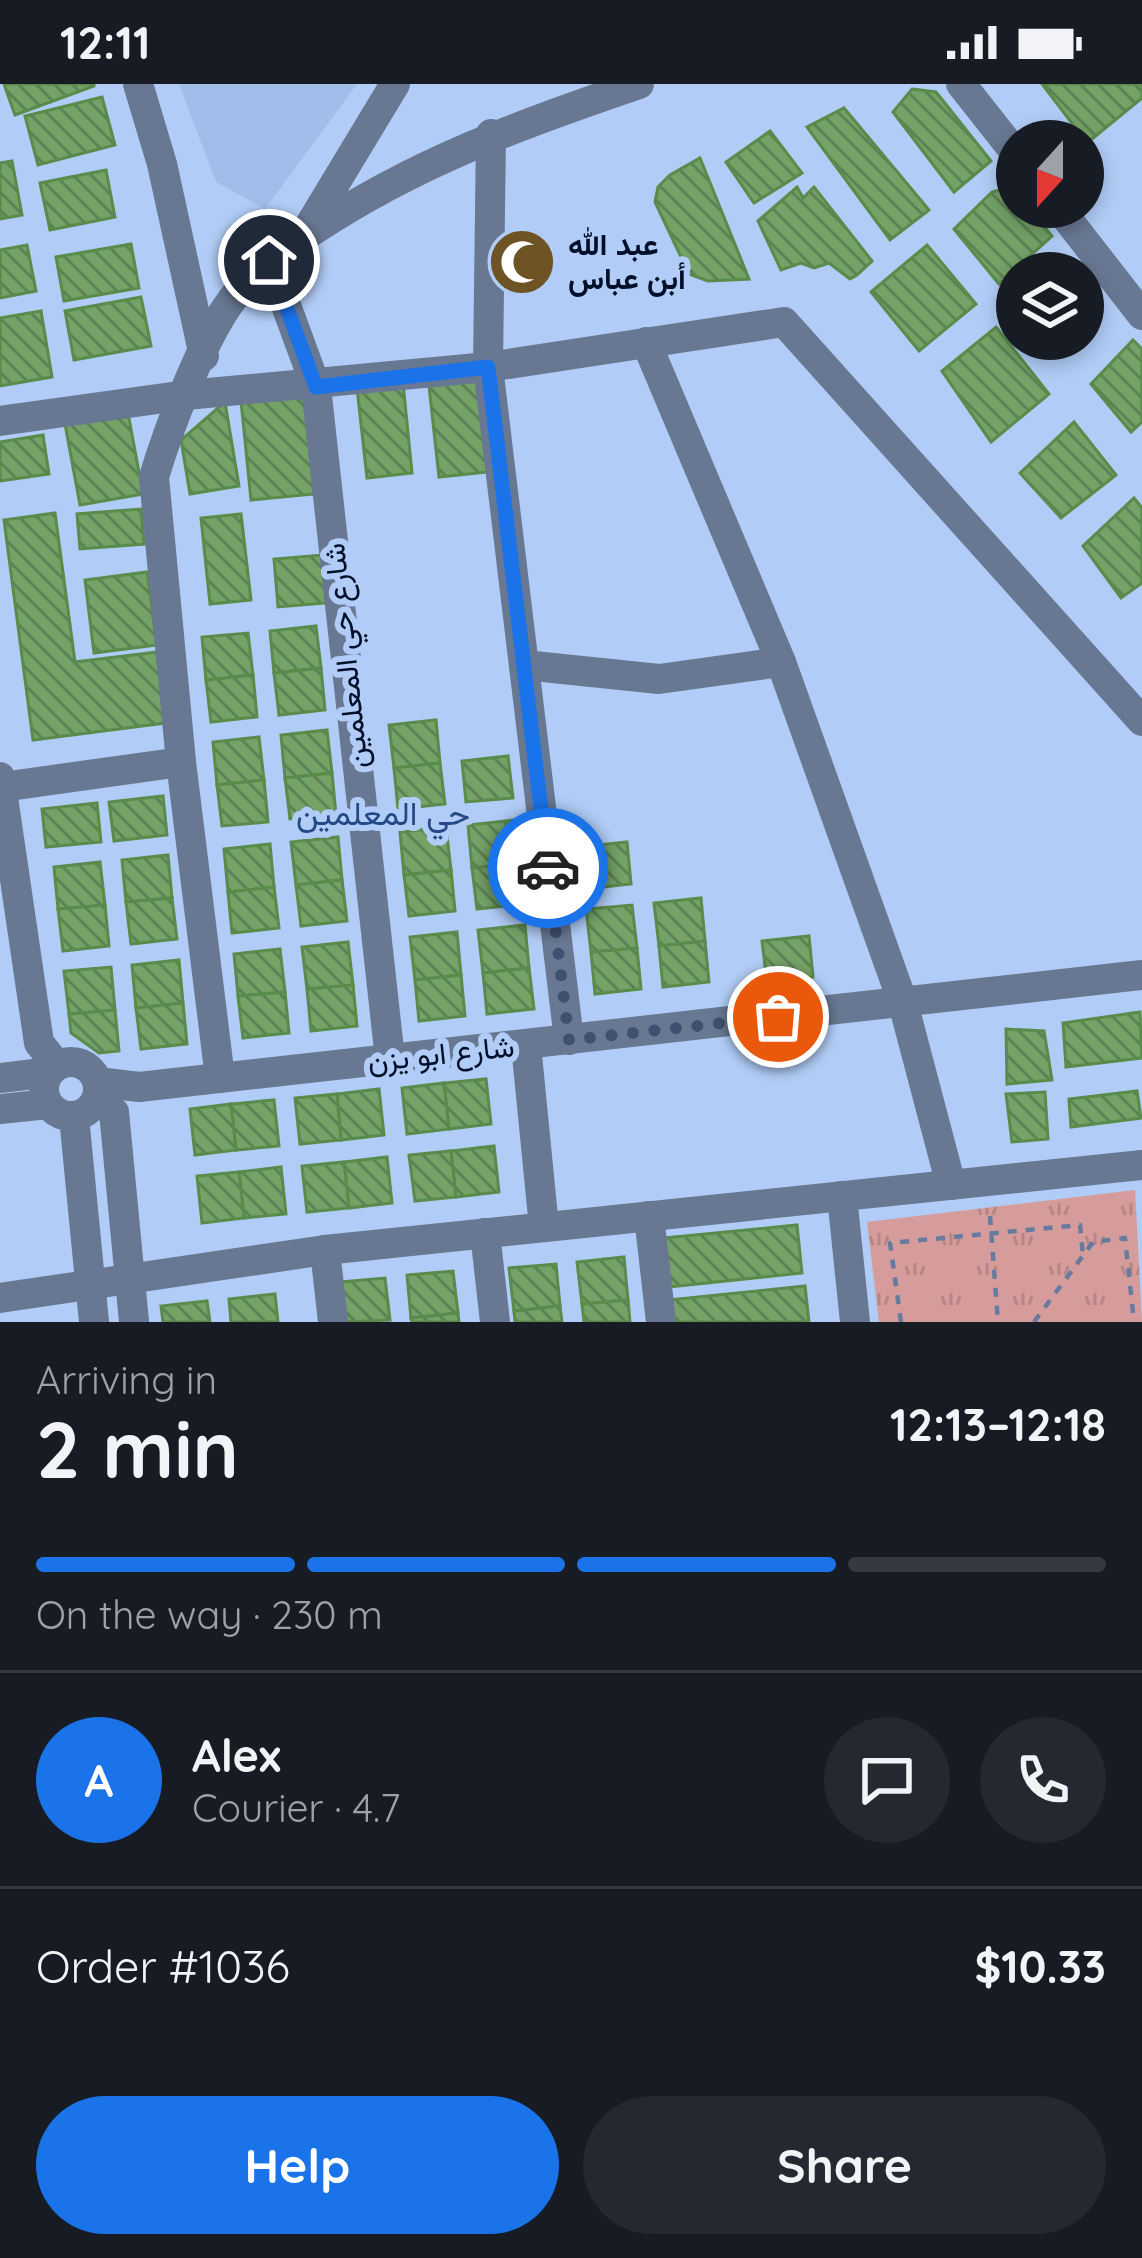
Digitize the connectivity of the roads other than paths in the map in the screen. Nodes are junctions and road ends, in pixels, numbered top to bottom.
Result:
1 (138, 84) edge
2 (395, 84) edge
3 (639, 84) edge
4 (961, 84) edge
5 (996, 128) edge
6 (491, 134) junction
7 (1074, 228) edge
8 (302, 238) junction
9 (269, 260) junction
10 (1142, 315) edge
11 (646, 342) junction
12 (204, 356) junction
13 (488, 367) junction
14 (316, 387) junction
15 (186, 395) junction
16 (0, 421) edge
17 (781, 662) junction
18 (524, 665) junction
19 (1142, 721) edge
20 (181, 762) junction
21 (0, 777) edge
22 (2, 787) edge
23 (6, 857) edge
24 (1142, 975) edge
25 (903, 1003) junction
26 (569, 1040) junction
27 (526, 1045) junction
28 (390, 1059) junction
29 (53, 1069) junction
30 (0, 1078) edge
31 (220, 1078) junction
32 (79, 1101) junction
33 (0, 1109) edge
34 (1142, 1166) edge
35 (951, 1185) junction
36 (842, 1196) junction
37 (649, 1216) junction
38 (544, 1227) junction
39 (485, 1233) junction
40 (325, 1250) junction
41 (129, 1279) junction
42 (90, 1285) junction
43 (0, 1298) edge
44 (94, 1322) edge
45 (134, 1322) edge
46 (333, 1322) edge
47 (494, 1322) edge
48 (661, 1322) edge
49 (854, 1322) edge

1 - 12 street
2 - 8 street
3 - 6 street
4 - 5 street
6 - 8 street
6 - 13 street
7 - 10 street
8 - 9 street
9 - 12 street
9 - 14 street, شارع حي المعلمين
11 - 13 street
11 - 17 street
11 - 19 street
12 - 15 street
13 - 14 street
13 - 18 street
14 - 15 street
14 - 28 street, شارع حي المعلمين
15 - 16 street
15 - 20 street
17 - 18 street
17 - 25 street
18 - 26 street
20 - 22 street
20 - 31 street
21 - 22 street
22 - 23 street
23 - 29 street
24 - 25 street, شارع ابو يزن
25 - 26 street, شارع ابو يزن
25 - 35 street
26 - 27 street, شارع ابو يزن
27 - 28 street, شارع ابو يزن
27 - 38 street
28 - 31 street, شارع ابو يزن
29 - 30 street
29 - 32 street
29 - 32 street
31 - 32 street, شارع ابو يزن
32 - 33 street
32 - 41 street
32 - 42 street
34 - 35 street
35 - 36 street
36 - 37 street
36 - 49 street
37 - 38 street
37 - 48 street
38 - 39 street
39 - 40 street
39 - 47 street
40 - 41 street
40 - 46 street
41 - 42 street
41 - 45 street
42 - 43 street
42 - 44 street

